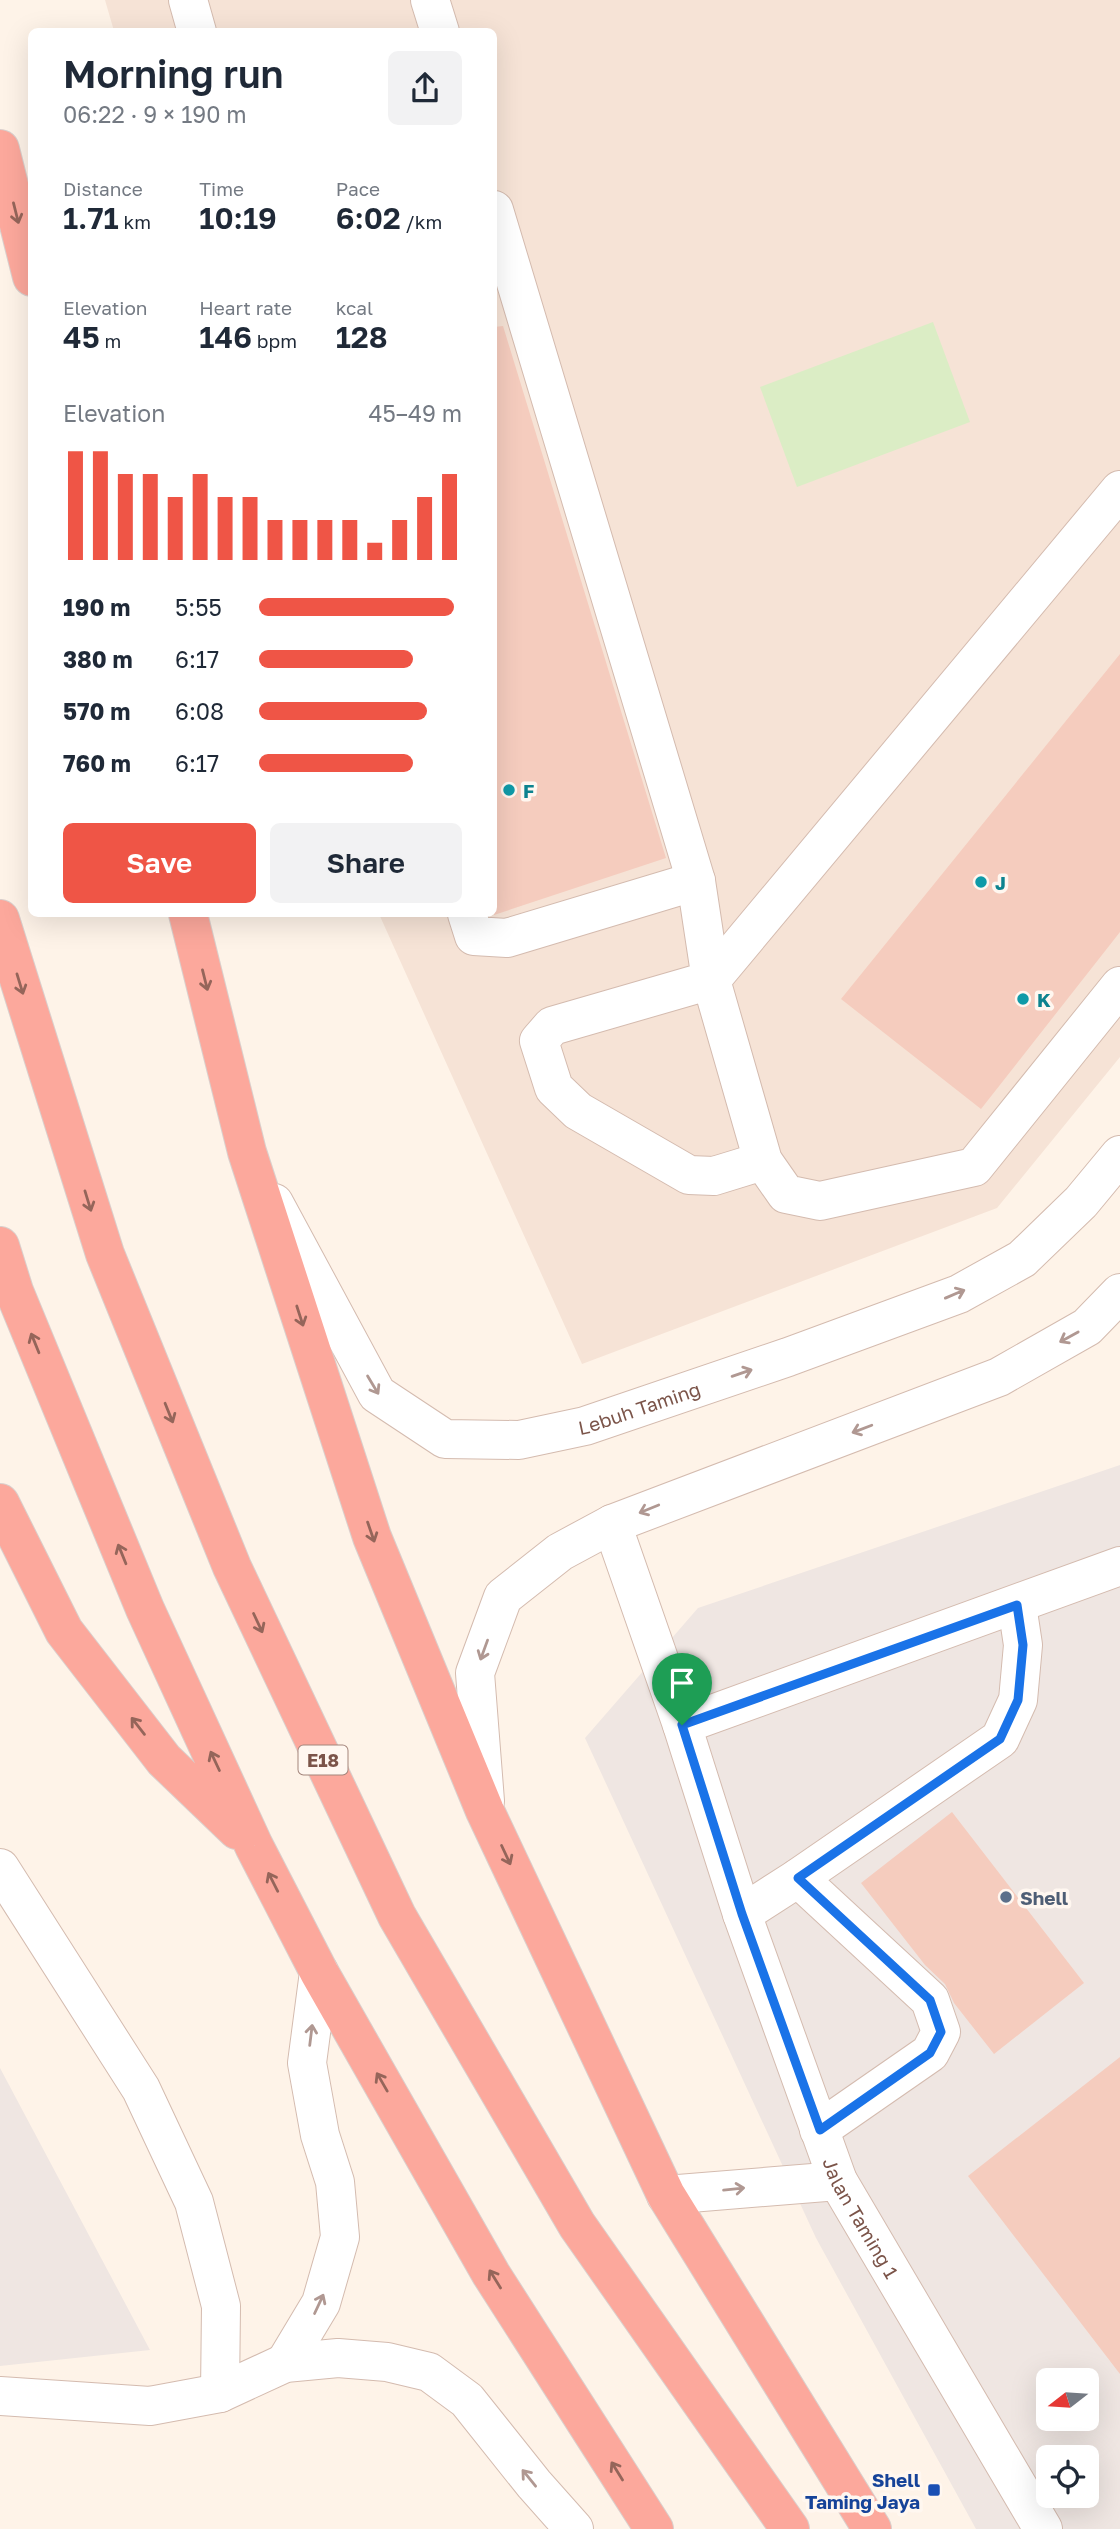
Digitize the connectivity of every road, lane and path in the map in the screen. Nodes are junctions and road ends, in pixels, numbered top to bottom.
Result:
1 (188, 0) edge
2 (430, 0) edge
3 (196, 28) edge
4 (439, 28) edge
5 (0, 149) edge
6 (497, 219) edge
7 (28, 261) edge
8 (1120, 490) edge
9 (696, 881) junction
10 (189, 917) edge
11 (468, 917) edge
12 (0, 919) edge
13 (711, 980) junction
14 (1120, 986) edge
15 (247, 1152) junction
16 (1120, 1155) edge
17 (762, 1161) junction
18 (0, 1246) edge
19 (1120, 1293) edge
20 (0, 1503) edge
21 (612, 1524) junction
22 (1120, 1566) edge
23 (1017, 1605) junction
24 (682, 1725) junction
25 (485, 1811) junction
26 (254, 1846) junction
27 (0, 1868) edge
28 (798, 1878) junction
29 (742, 1914) junction
30 (319, 1972) junction
31 (820, 2130) junction
32 (838, 2181) junction
33 (666, 2195) junction
34 (285, 2363) junction
35 (220, 2393) junction
36 (0, 2396) edge
37 (574, 2529) edge
38 (653, 2529) edge
39 (790, 2529) edge
40 (872, 2529) edge
41 (1043, 2529) edge

1 - 3 street
2 - 4 street
5 -> 7 highway
6 - 9 street
8 - 13 street
9 - 11 street
9 - 13 street
10 -> 15 highway
12 -> 39 highway, E18
13 - 17 street
13 - 17 street
14 - 17 street
15 -> 16 street, Lebuh Taming
15 -> 25 highway
26 -> 18 highway
19 -> 21 street
26 -> 20 highway
21 - 24 street, Jalan Taming 1
21 -> 25 street
22 - 23 street
23 - 24 street
23 - 28 street
24 - 29 street, Jalan Taming 1
25 -> 33 highway
30 -> 26 highway
27 - 35 street
28 - 29 street
28 - 31 street
29 - 31 street, Jalan Taming 1
34 -> 30 street
38 -> 30 highway
31 - 32 street, Jalan Taming 1
33 -> 32 street
32 - 41 street, Jalan Taming 1
33 - 40 highway
34 - 35 street
37 -> 34 street
35 - 36 street

